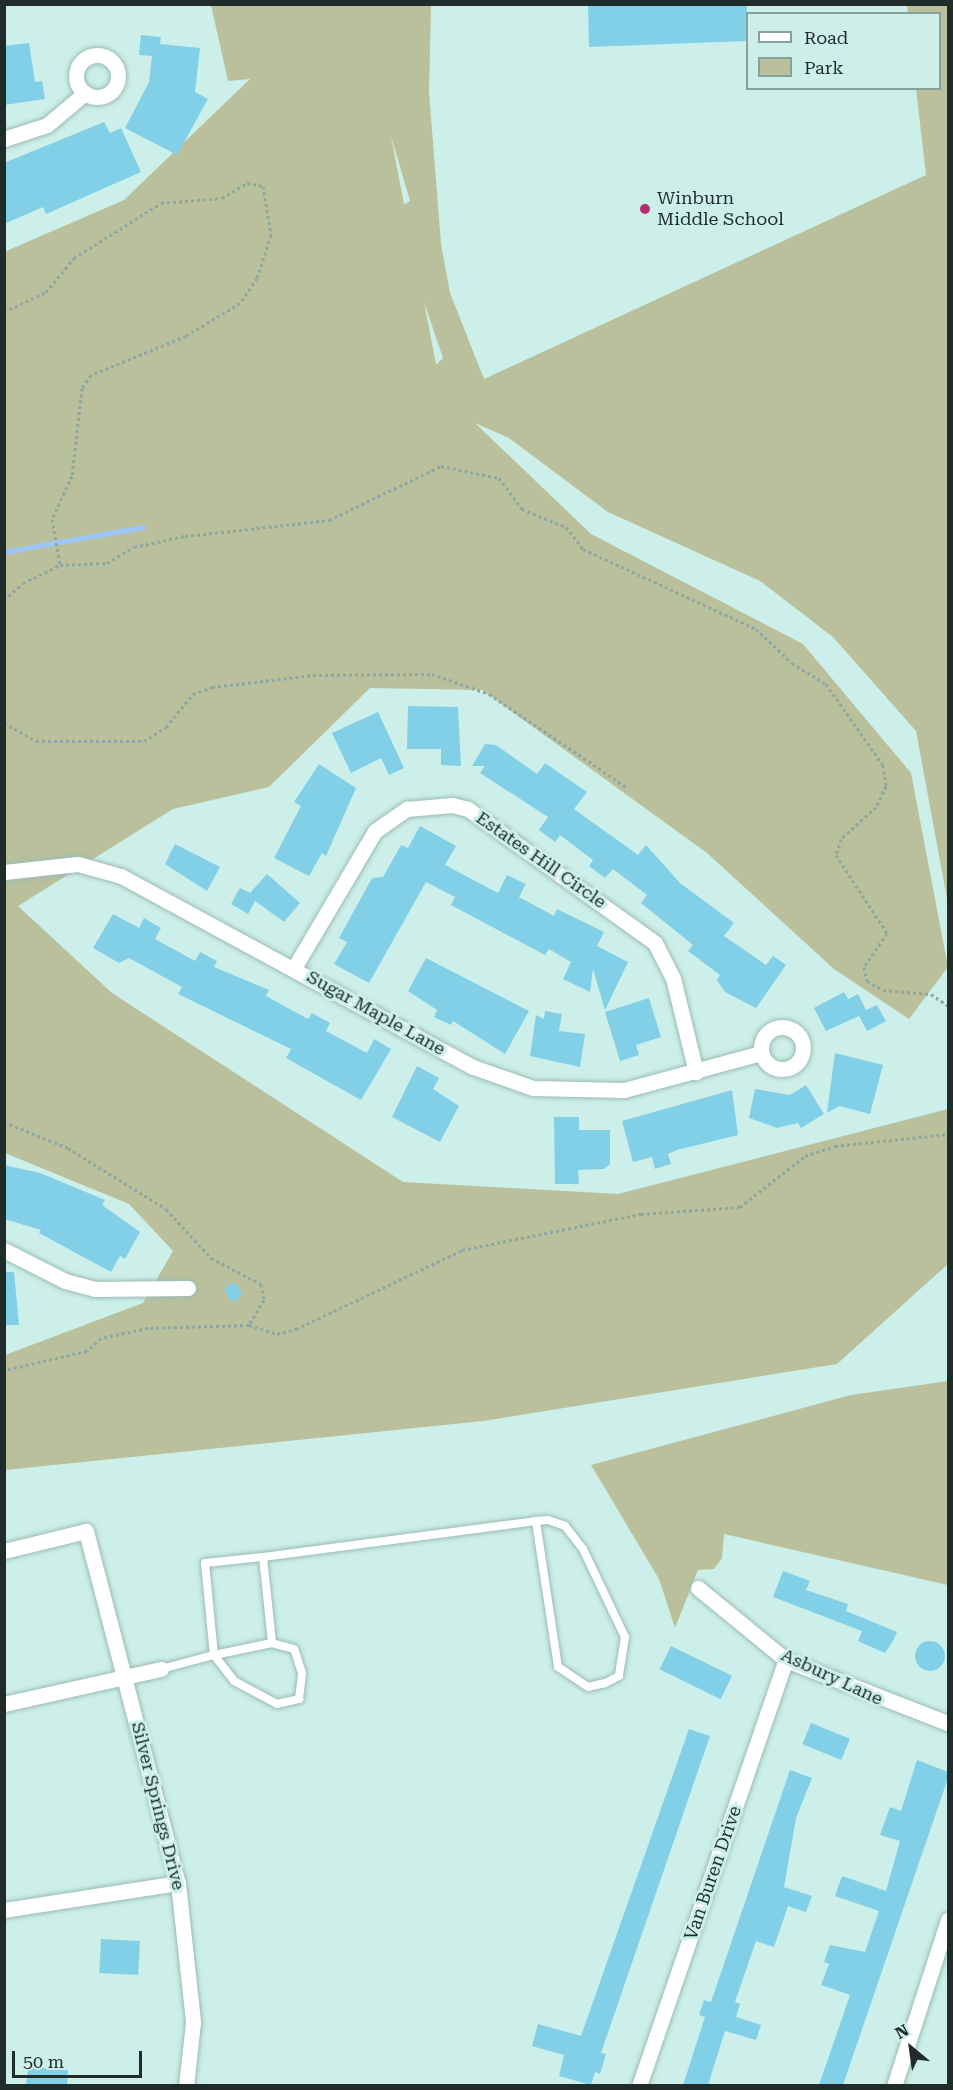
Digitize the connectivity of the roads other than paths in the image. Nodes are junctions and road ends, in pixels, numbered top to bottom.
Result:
1 (85, 93) dead end
2 (4, 138) edge
3 (4, 872) edge
4 (294, 968) junction
5 (761, 1053) dead end
6 (696, 1072) junction
7 (4, 1250) edge
8 (188, 1288) dead end
9 (536, 1521) junction
10 (4, 1551) edge
11 (263, 1557) junction
12 (698, 1588) dead end
13 (272, 1643) junction
14 (214, 1655) junction
15 (786, 1660) junction
16 (161, 1669) joint
17 (126, 1677) junction
18 (4, 1704) edge
19 (948, 1723) edge
20 (178, 1883) junction
21 (4, 1910) edge
22 (948, 1920) edge
23 (186, 2085) edge
24 (639, 2085) edge
25 (894, 2085) edge

1 - 2 street
3 - 4 street, Sugar Maple Lane
4 - 6 street, Sugar Maple Lane
4 - 6 street, Estates Hill Circle
5 - 6 street, Sugar Maple Lane
7 - 8 street
9 - 9 lane
9 - 11 lane
10 - 17 street, Silver Springs Drive
11 - 13 lane
11 - 14 lane
12 - 15 street, Asbury Lane
13 - 14 lane
13 - 14 lane
14 - 16 lane
15 - 19 street, Asbury Lane
15 - 24 street, Van Buren Drive
16 - 17 street
17 - 18 street
17 - 20 street, Silver Springs Drive
20 - 21 street
20 - 23 street, Silver Springs Drive
22 - 25 street

